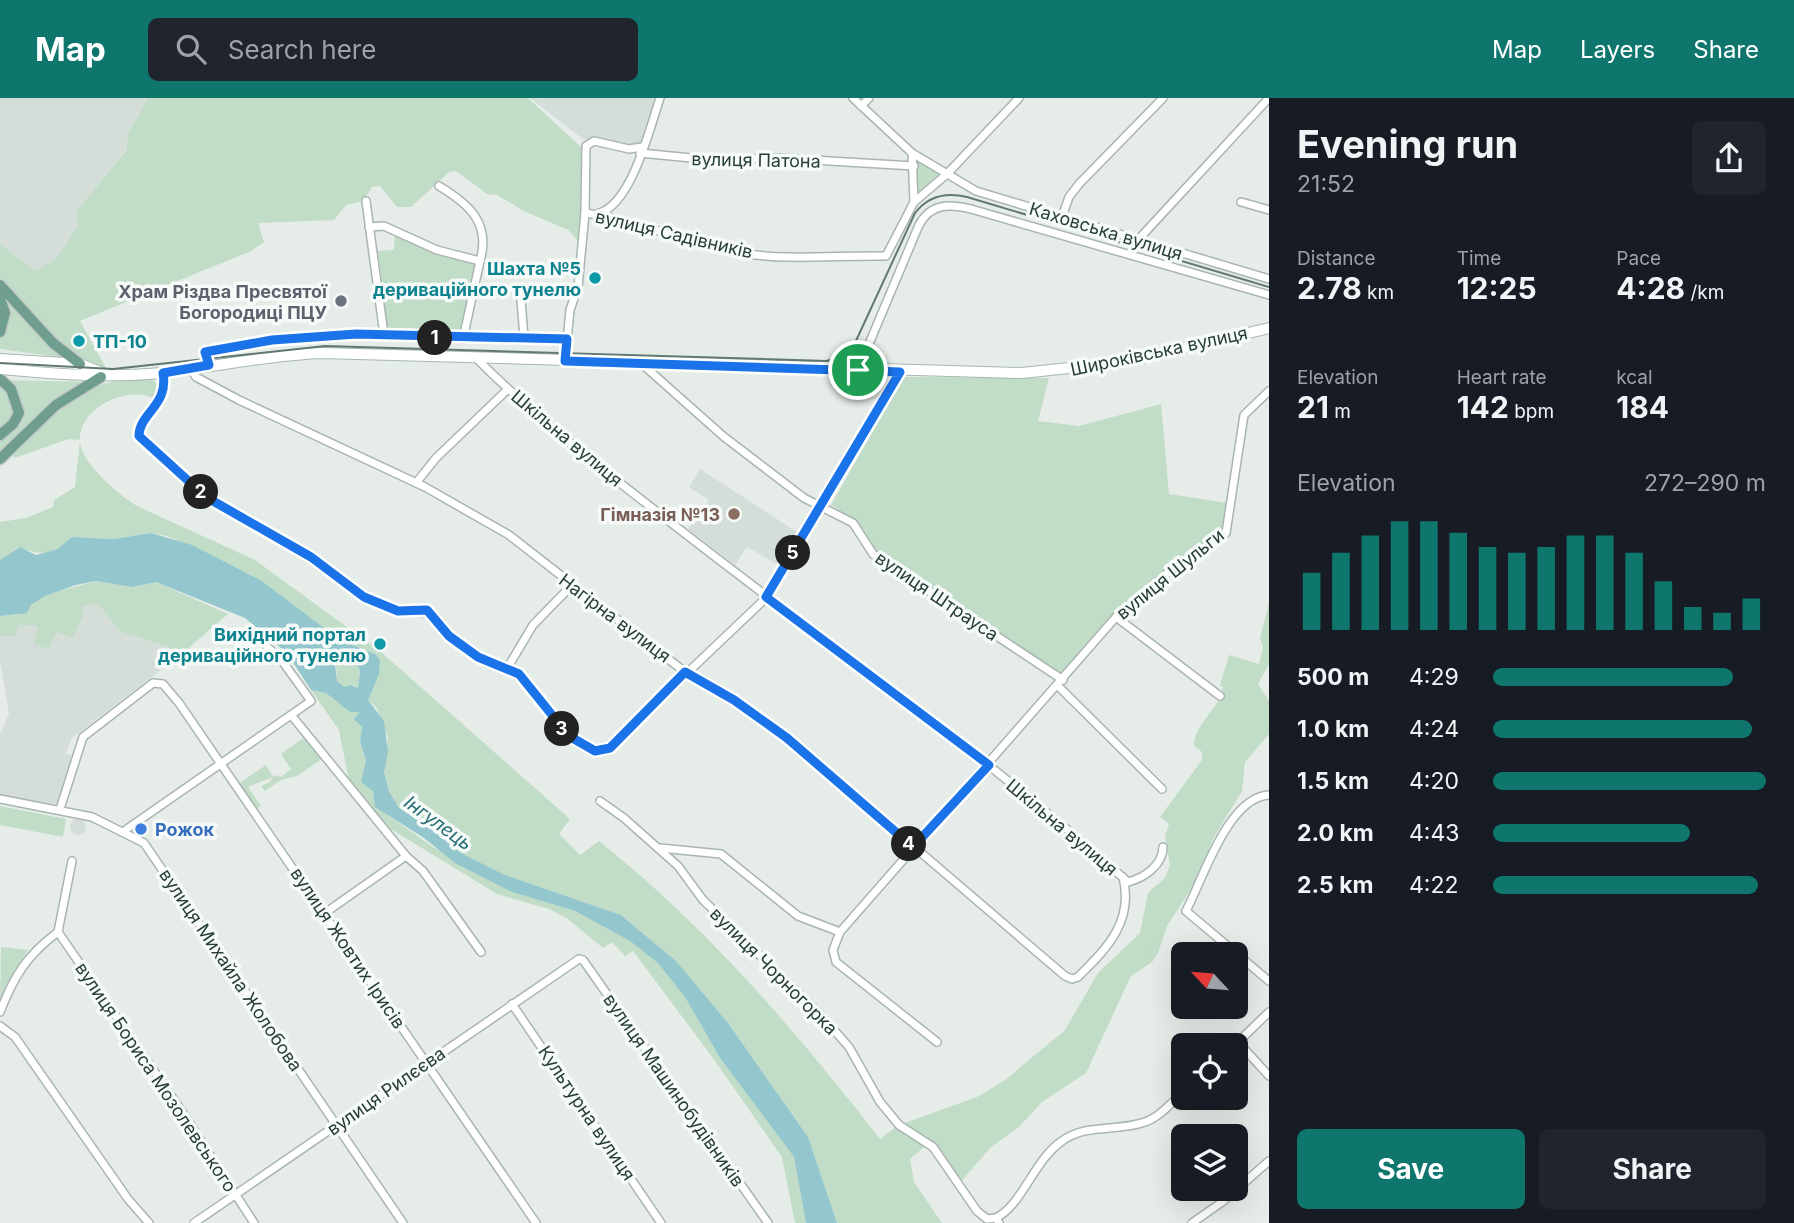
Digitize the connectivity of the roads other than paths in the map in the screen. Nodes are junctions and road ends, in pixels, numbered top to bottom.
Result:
1 (660, 98) edge
2 (853, 98) edge
3 (869, 98) edge
4 (1019, 98) edge
5 (1163, 98) edge
6 (1269, 98) edge
7 (861, 106) junction
8 (641, 150) junction
9 (912, 153) junction
10 (914, 166) junction
11 (947, 174) junction
12 (439, 186) dead end
13 (366, 201) dead end
14 (914, 202) junction
15 (1241, 202) dead end
16 (1269, 210) edge
17 (585, 213) junction
18 (595, 214) junction
19 (1062, 217) junction
20 (369, 228) junction
21 (1137, 241) junction
22 (480, 261) junction
23 (1269, 279) edge
24 (0, 285) edge
25 (520, 288) dead end
26 (1269, 295) edge
27 (0, 298) edge
28 (1269, 328) edge
29 (0, 332) edge
30 (384, 335) junction
31 (524, 337) junction
32 (463, 339) junction
33 (567, 339) junction
34 (0, 353) edge
35 (0, 359) edge
36 (477, 359) junction
37 (565, 361) junction
38 (67, 363) junction
39 (80, 364) junction
40 (642, 364) junction
41 (209, 365) junction
42 (190, 368) junction
43 (0, 369) edge
44 (858, 370) junction
45 (900, 372) junction
46 (163, 373) junction
47 (126, 375) junction
48 (67, 376) junction
49 (101, 377) junction
50 (0, 378) edge
51 (508, 389) junction
52 (1269, 391) edge
53 (0, 435) edge
54 (0, 459) edge
55 (416, 483) junction
56 (820, 506) junction
57 (572, 586) junction
58 (766, 597) junction
59 (1116, 617) junction
60 (267, 648) dead end
61 (508, 667) junction
62 (685, 672) junction
63 (1060, 683) junction
64 (1220, 696) dead end
65 (292, 716) junction
66 (222, 764) junction
67 (989, 765) junction
68 (1163, 789) dead end
69 (1269, 795) edge
70 (0, 799) edge
71 (600, 801) dead end
72 (60, 809) junction
73 (124, 831) junction
74 (656, 846) junction
75 (913, 847) junction
76 (1163, 847) dead end
77 (406, 856) junction
78 (72, 861) dead end
79 (1126, 880) junction
80 (326, 913) junction
81 (58, 932) junction
82 (840, 932) junction
83 (481, 952) dead end
84 (579, 959) joint
85 (1269, 981) edge
86 (512, 1004) junction
87 (0, 1012) edge
88 (1269, 1012) edge
89 (0, 1026) edge
90 (1247, 1033) edge
91 (937, 1042) dead end
92 (1248, 1055) edge
93 (426, 1063) junction
94 (1269, 1076) edge
95 (1171, 1101) edge
96 (337, 1125) junction
97 (1269, 1161) edge
98 (235, 1194) junction
99 (997, 1221) edge
100 (149, 1223) edge
101 (194, 1223) edge
102 (254, 1223) edge
103 (404, 1223) edge
104 (536, 1223) edge
105 (661, 1223) edge
106 (768, 1223) edge
107 (1192, 1223) edge

1 - 8 street
2 - 7 street, Каховська вулиця
3 - 7 street
4 - 11 street
5 - 19 street
6 - 21 street
7 - 9 street, Каховська вулиця
8 - 10 street, вулиця Патона
8 - 17 street, вулиця Патона
8 - 18 street
9 - 10 street
9 - 11 street, Каховська вулиця
10 - 14 street
11 - 14 street
11 - 19 street, Каховська вулиця
12 - 22 street
13 - 20 street
14 - 18 street, вулиця Садівників
15 - 16 street
17 - 18 street, вулиця Садівників
17 - 33 street
19 - 21 street, Каховська вулиця
20 - 22 street
20 - 30 street
21 - 23 street, Каховська вулиця
22 - 32 street
24 - 39 main road
25 - 31 street
26 - 44 street
27 - 29 main road
28 - 45 main road, Широківська вулиця
30 - 32 street
30 - 41 street
31 - 32 street
31 - 33 street
33 - 37 street
34 - 38 main road
35 - 38 main road
36 - 37 main road, Широківська вулиця
36 - 41 main road, Широківська вулиця
36 - 51 street, Шкільна вулиця
37 - 40 main road, Широківська вулиця
38 - 39 main road
39 - 47 main road
40 - 44 main road, Широківська вулиця
40 - 56 street, вулиця Штрауса
41 - 42 main road, Широківська вулиця
42 - 46 main road, Широківська вулиця
42 - 55 street, Нагірна вулиця
43 - 48 main road
44 - 45 main road, Широківська вулиця
45 - 56 street
46 - 47 main road, Широківська вулиця
46 - 61 street
47 - 49 main road
48 - 49 main road
48 - 50 main road
49 - 54 main road
50 - 53 main road
51 - 55 street
51 - 58 street, Шкільна вулиця
52 - 59 street, вулиця Шульги
55 - 57 street, Нагірна вулиця
56 - 58 street
56 - 63 street, вулиця Штрауса
57 - 61 street
57 - 62 street, Нагірна вулиця
58 - 62 street
58 - 67 street, Шкільна вулиця
59 - 63 street, вулиця Шульги
59 - 64 street
60 - 65 street
61 - 62 street
62 - 75 street, Нагірна вулиця
63 - 67 street, вулиця Шульги
63 - 68 street, вулиця Штрауса
65 - 66 street
65 - 77 street
66 - 72 street, вулиця Жовтих Ірисів
66 - 73 street
66 - 80 street, вулиця Жовтих Ірисів
67 - 75 street, вулиця Шульги
67 - 79 street, Шкільна вулиця
69 - 85 street
70 - 72 street, вулиця Михайла Жолобова
71 - 74 street, вулиця Чорногорка
72 - 73 street, вулиця Михайла Жолобова
73 - 96 street, вулиця Михайла Жолобова
74 - 82 street
74 - 99 street, вулиця Чорногорка
75 - 79 street, Нагірна вулиця
75 - 82 street, вулиця Шульги
76 - 79 street
77 - 80 street
77 - 83 street
78 - 81 street
80 - 93 street, вулиця Жовтих Ірисів
81 - 87 street
81 - 98 street, вулиця Бориса Мозолевського
82 - 91 street
84 - 86 street, вулиця Рилєєва
84 - 106 street, вулиця Машинобудівників
86 - 93 street, вулиця Рилєєва
86 - 105 street, Культурна вулиця
88 - 90 street
89 - 100 street
92 - 94 street
93 - 96 street, вулиця Рилєєва
93 - 104 street, вулиця Жовтих Ірисів
95 - 99 street
96 - 98 street, вулиця Рилєєва
96 - 103 street, вулиця Михайла Жолобова
97 - 107 street
98 - 101 street, вулиця Рилєєва
98 - 102 street, вулиця Бориса Мозолевського

